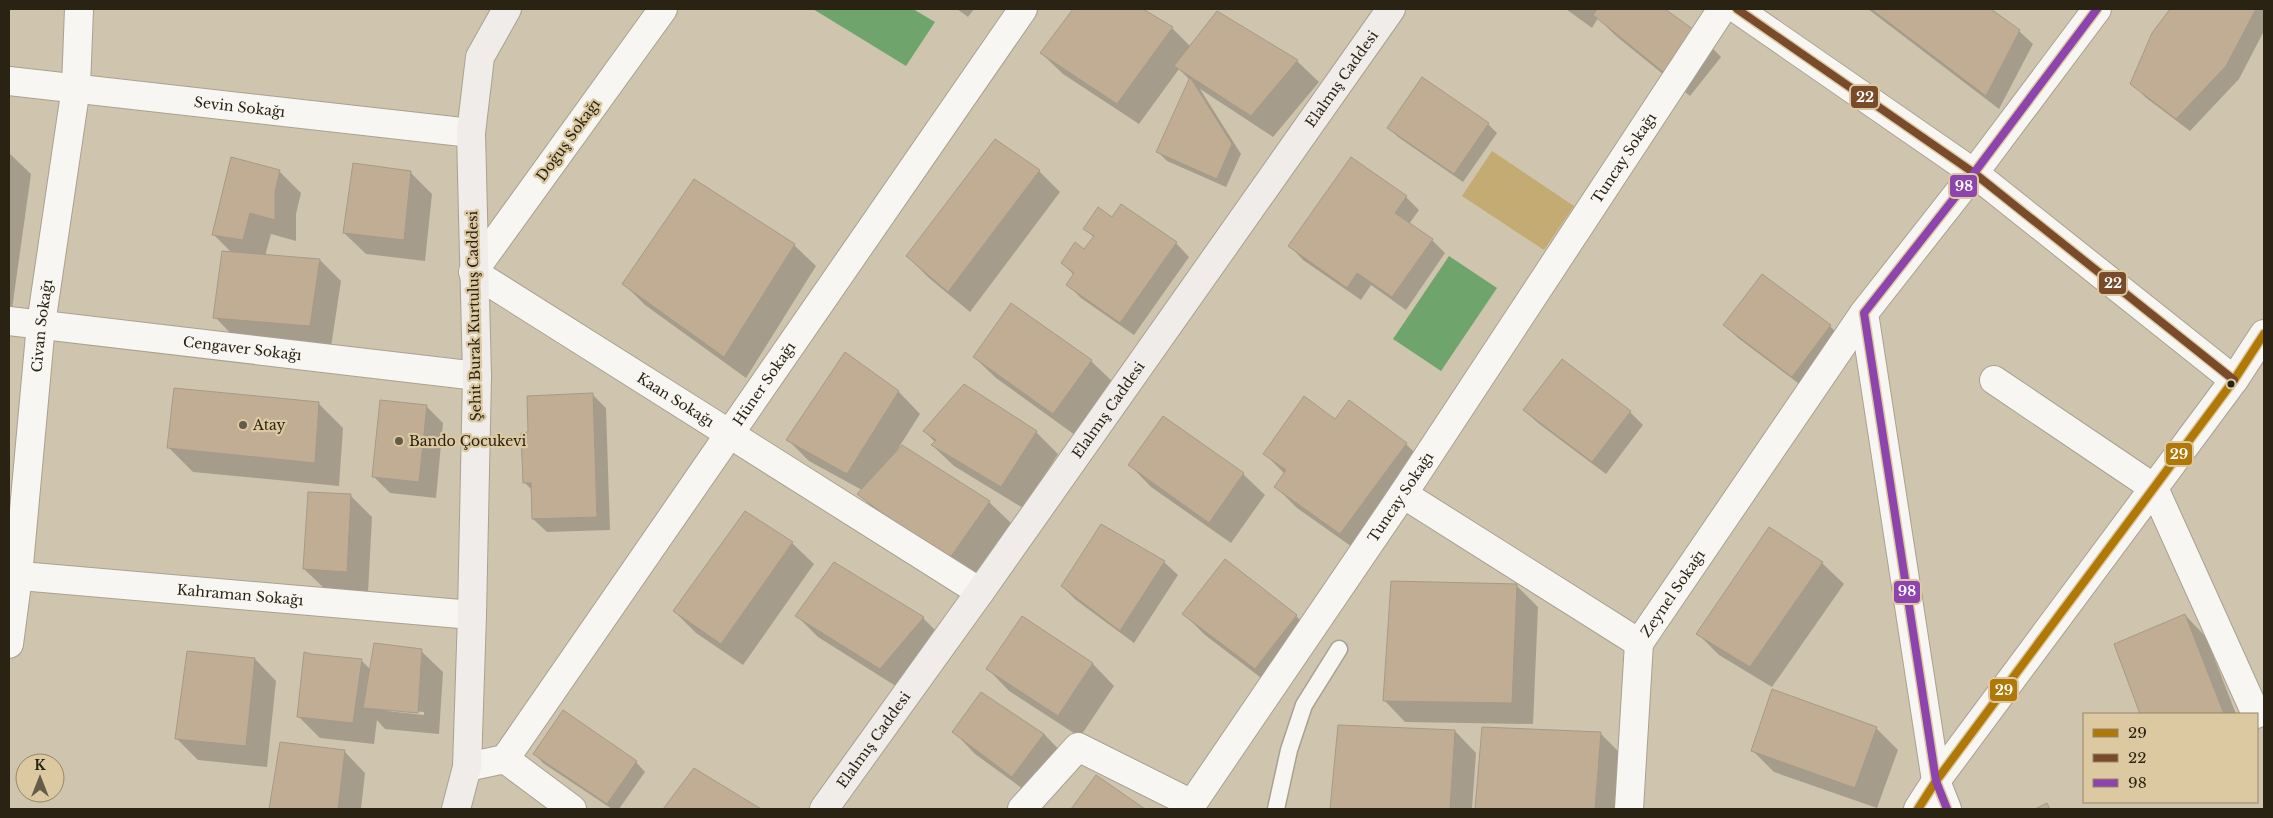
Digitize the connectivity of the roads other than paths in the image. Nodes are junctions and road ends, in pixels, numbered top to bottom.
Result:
1 (79, 9) edge
2 (507, 9) edge
3 (664, 9) edge
4 (1022, 9) edge
5 (1391, 9) edge
6 (1722, 9) edge
7 (1737, 9) edge
8 (2097, 9) edge
9 (9, 81) edge
10 (76, 88) junction
11 (471, 133) junction
12 (1974, 173) junction
13 (473, 272) junction
14 (1864, 313) junction
15 (9, 321) edge
16 (41, 324) junction
17 (2264, 334) edge
18 (477, 376) junction
19 (1994, 380) dead end
20 (2234, 380) junction
21 (730, 434) junction
22 (2154, 488) junction
23 (1403, 494) junction
24 (13, 576) edge
25 (980, 592) junction
26 (472, 615) junction
27 (1639, 643) junction
28 (9, 644) edge
29 (1339, 649) dead end
30 (2255, 713) edge
31 (2258, 719) edge
32 (2264, 732) edge
33 (506, 759) junction
34 (468, 767) junction
35 (1936, 782) junction
36 (1195, 807) edge
37 (456, 809) edge
38 (572, 809) edge
39 (824, 809) edge
40 (1022, 809) edge
41 (1276, 809) edge
42 (1629, 809) edge
43 (1918, 809) edge
44 (1947, 809) edge

1 - 10 street, Civan Sokağı
2 - 11 street, Şehit Burak Kurtuluş Caddesi
3 - 13 street, Doğuş Sokağı
4 - 21 street, Hüner Sokağı
5 - 25 street, Elalmış Caddesi
6 - 23 street, Tuncay Sokağı
7 - 12 street
8 - 12 street
9 - 10 street, Sevin Sokağı
10 - 11 street, Sevin Sokağı
10 - 16 street, Civan Sokağı
11 - 13 street, Şehit Burak Kurtuluş Caddesi
12 - 14 street, Zeynel Sokağı
12 - 20 street
13 - 18 street, Şehit Burak Kurtuluş Caddesi
13 - 21 street, Kaan Sokağı
14 - 27 street, Zeynel Sokağı
14 - 35 street
15 - 16 street, Cengaver Sokağı
16 - 18 street, Cengaver Sokağı
16 - 24 street, Civan Sokağı
17 - 20 street
18 - 26 street, Şehit Burak Kurtuluş Caddesi
19 - 22 street
20 - 22 street
21 - 25 street, Kaan Sokağı
21 - 33 street, Hüner Sokağı
22 - 30 street
22 - 35 street
23 - 27 street, Zeynel Sokağı
23 - 36 street, Tuncay Sokağı
24 - 26 street, Kahraman Sokağı
24 - 28 street, Civan Sokağı
25 - 39 street, Elalmış Caddesi
26 - 34 street, Şehit Burak Kurtuluş Caddesi
27 - 42 street
29 - 41 lane
31 - 32 street
33 - 34 street
33 - 38 street
34 - 37 street, Şehit Burak Kurtuluş Caddesi
35 - 43 street
35 - 44 street
36 - 40 street, Tuncay Sokağı

